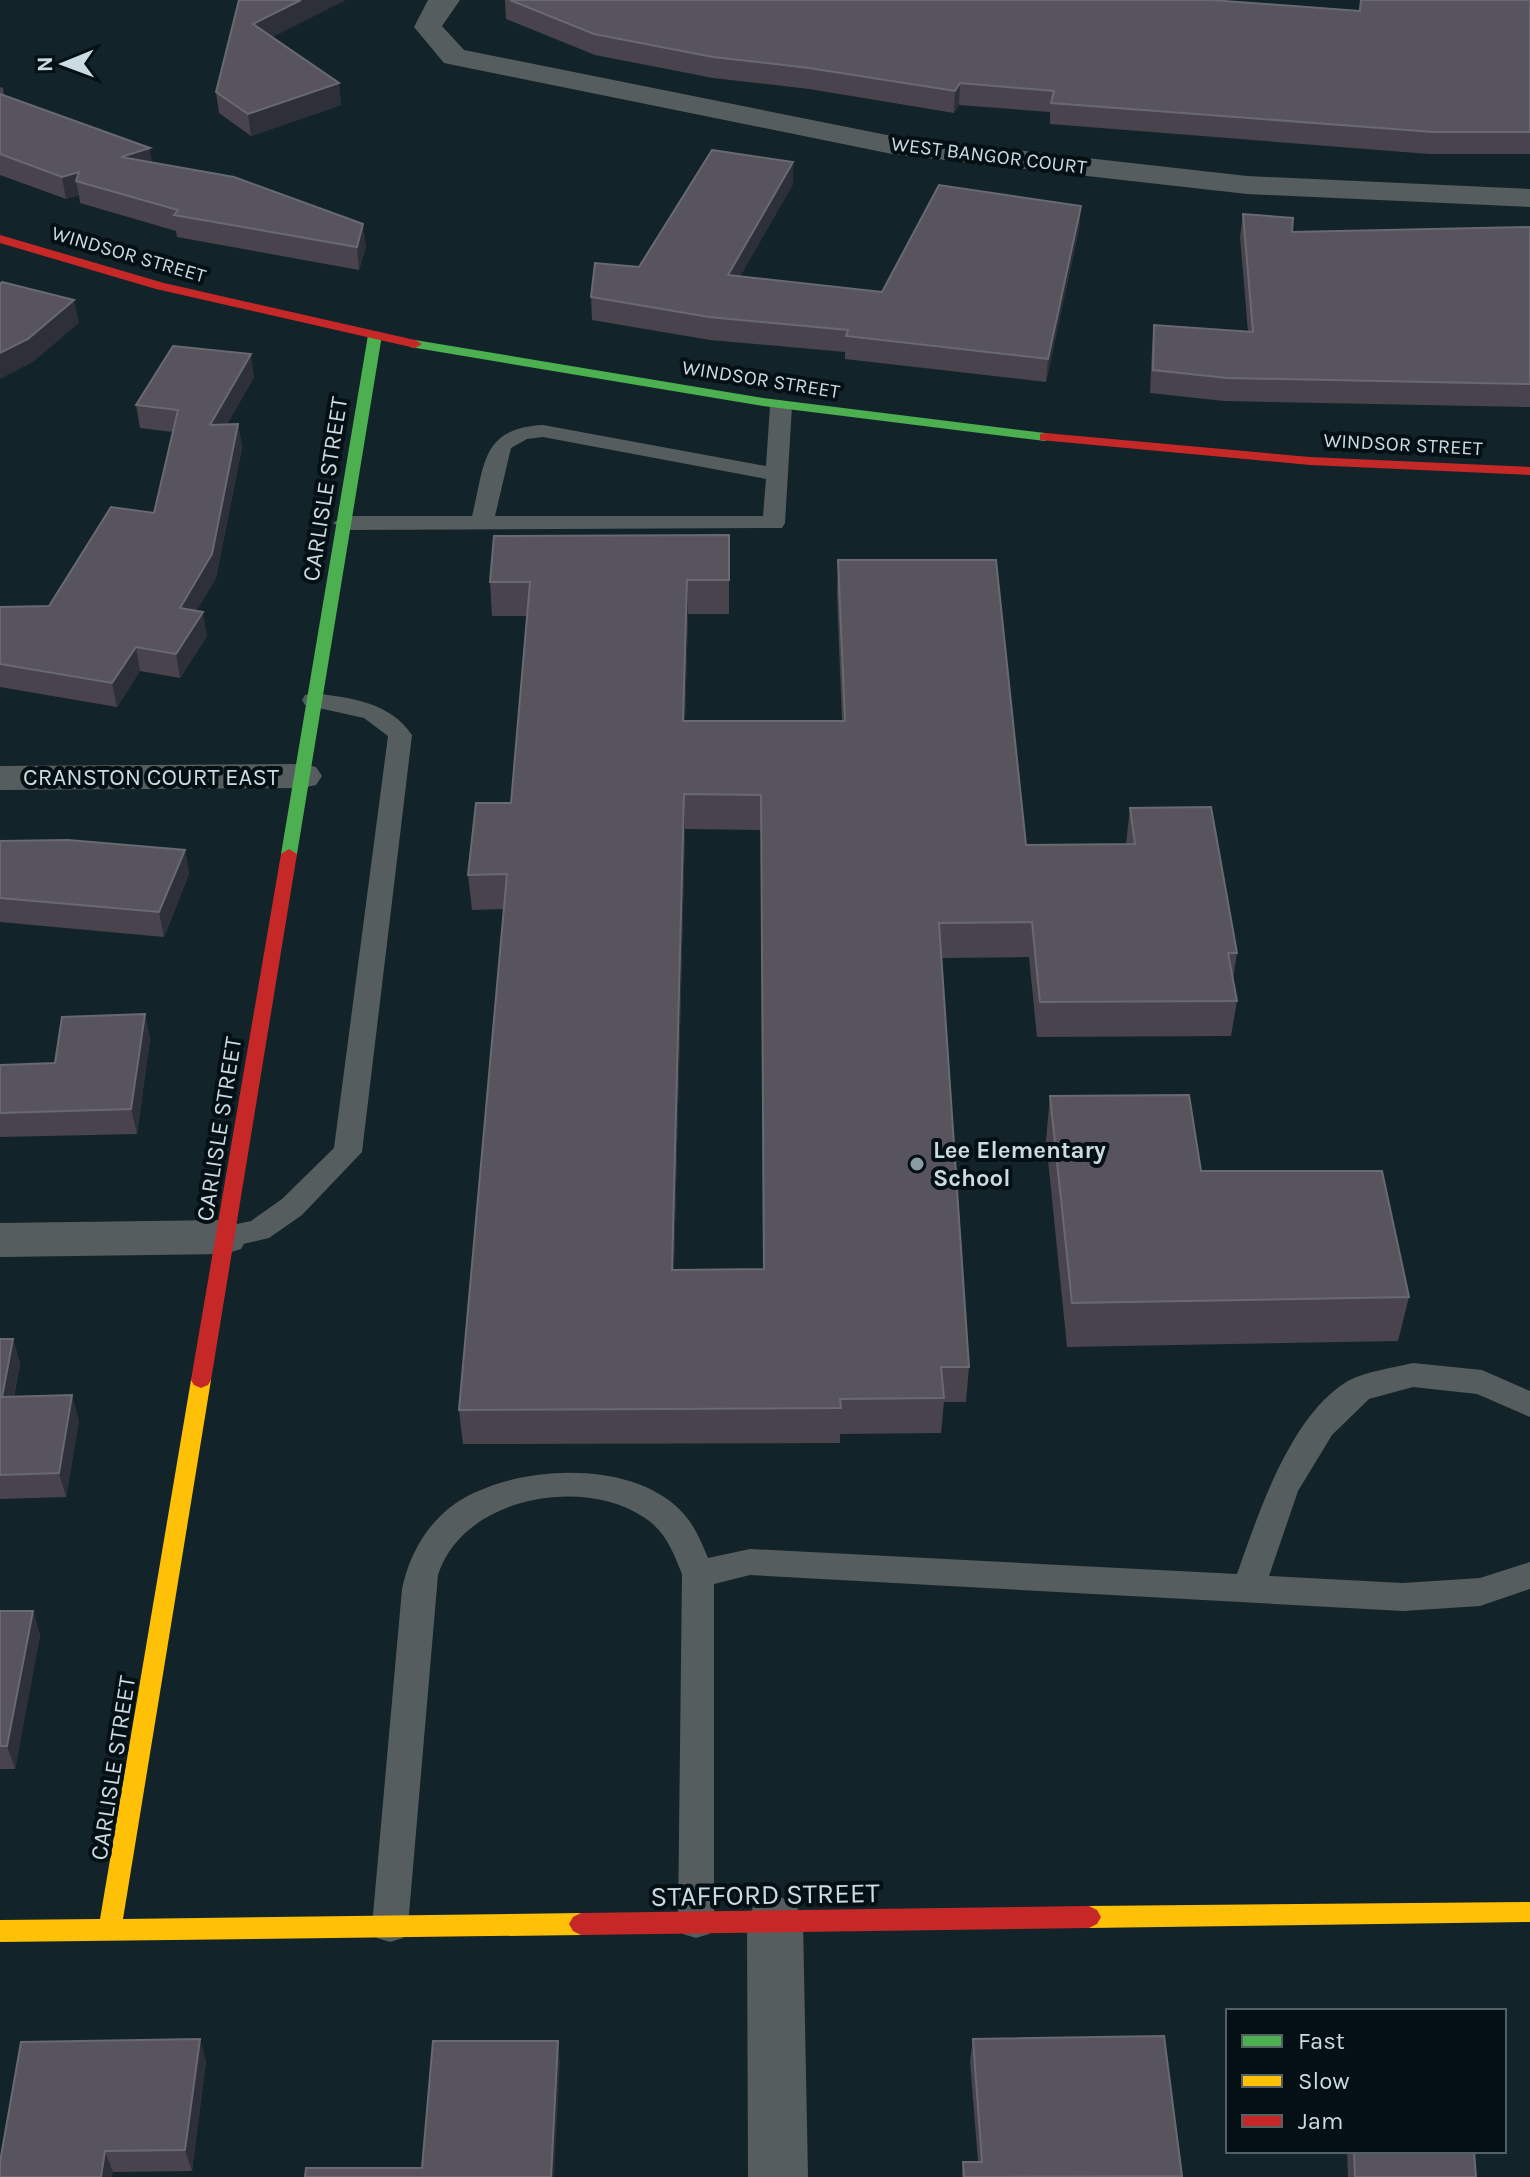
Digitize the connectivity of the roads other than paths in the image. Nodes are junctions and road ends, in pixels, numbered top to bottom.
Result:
1 (446, 0) edge
2 (1530, 198) edge
3 (0, 239) edge
4 (375, 335) junction
5 (781, 406) junction
6 (1530, 471) edge
7 (778, 475) junction
8 (344, 523) junction
9 (482, 523) junction
10 (314, 700) junction
11 (302, 776) junction
12 (0, 778) edge
13 (225, 1237) junction
14 (0, 1240) edge
15 (1530, 1405) edge
16 (698, 1574) junction
17 (1530, 1575) edge
18 (1248, 1590) junction
19 (1530, 1912) edge
20 (775, 1921) junction
21 (696, 1922) junction
22 (390, 1926) junction
23 (110, 1930) junction
24 (0, 1931) edge
25 (778, 2177) edge

1 - 2 street, WEST BANGOR COURT
3 - 4 street, WINDSOR STREET
4 - 5 street, WINDSOR STREET
4 - 8 street, CARLISLE STREET
5 - 6 street, WINDSOR STREET
5 - 7 lane
7 - 9 lane
7 - 9 lane
8 - 9 lane
8 - 10 street, CARLISLE STREET
10 - 11 street, CARLISLE STREET
10 - 13 lane
11 - 12 street, CRANSTON COURT EAST
11 - 13 street, CARLISLE STREET
13 - 14 street
13 - 23 street, CARLISLE STREET
15 - 18 lane
16 - 18 lane
16 - 21 lane
16 - 22 lane
17 - 18 lane
19 - 20 street, STAFFORD STREET
20 - 21 street, STAFFORD STREET
20 - 25 street
21 - 22 street, STAFFORD STREET
22 - 23 street, STAFFORD STREET
23 - 24 street, STAFFORD STREET

